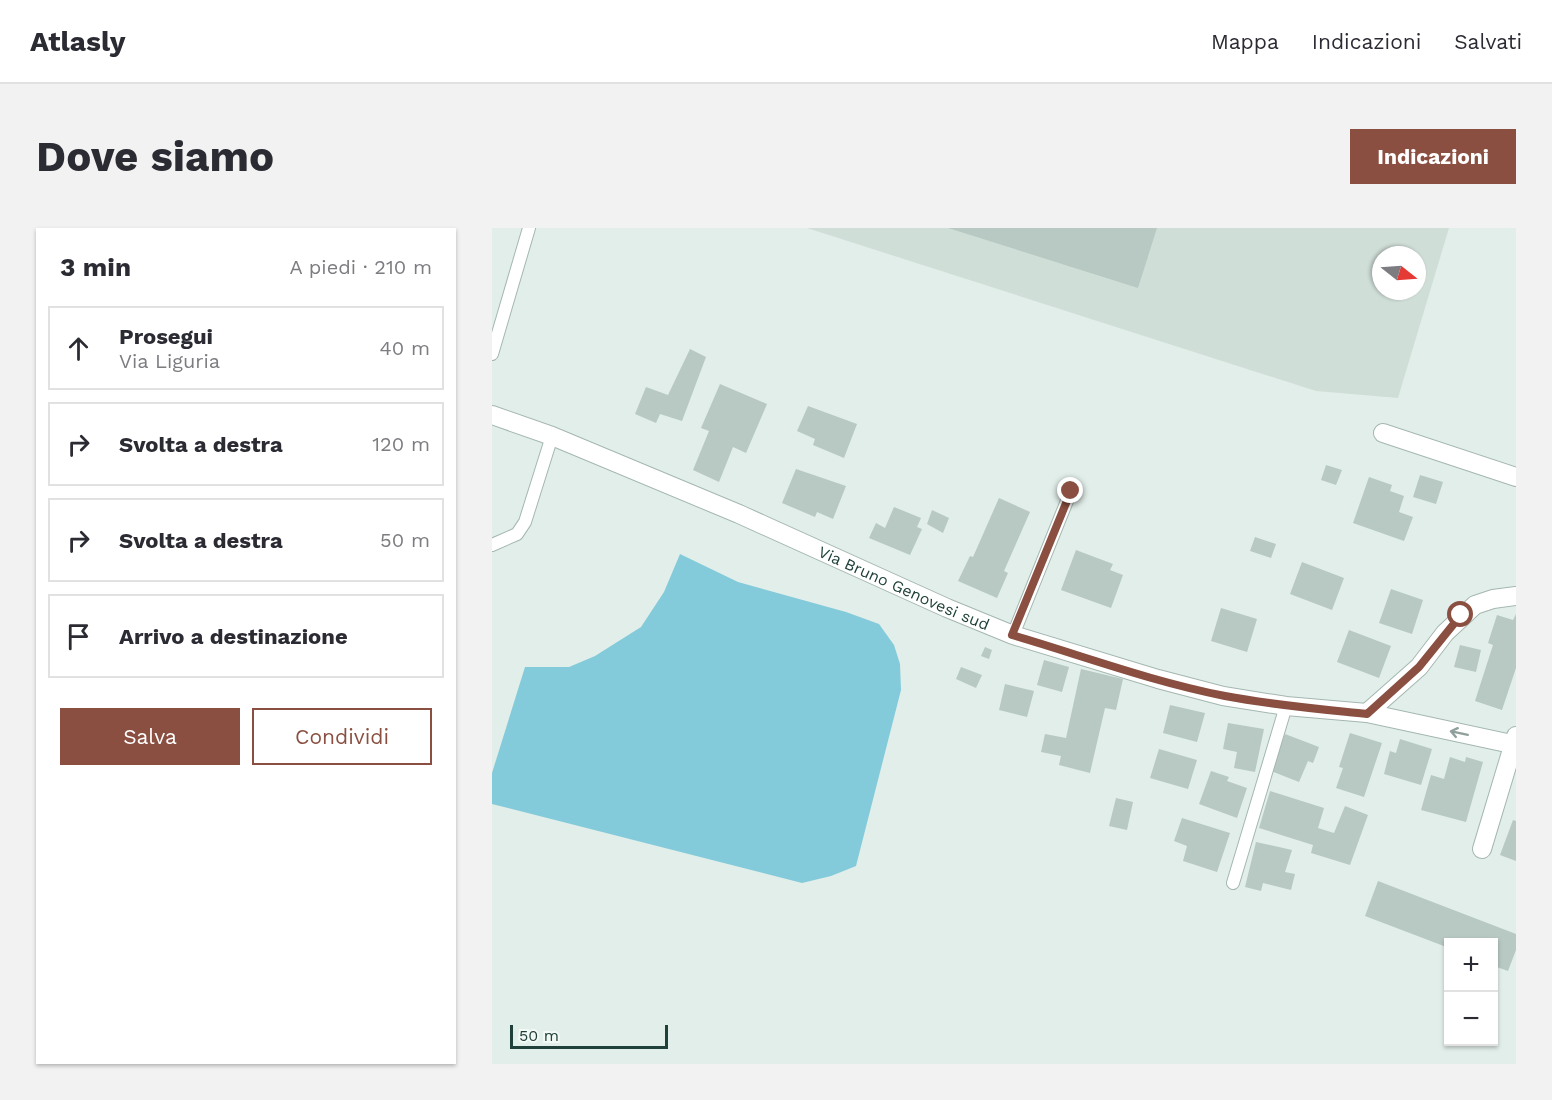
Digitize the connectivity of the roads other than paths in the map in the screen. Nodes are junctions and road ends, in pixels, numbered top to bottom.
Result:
1 (529, 228) edge
2 (492, 354) edge
3 (492, 415) edge
4 (1383, 433) dead end
5 (552, 436) junction
6 (1516, 477) edge
7 (1071, 491) dead end
8 (492, 545) edge
9 (1516, 596) edge
10 (1012, 635) junction
11 (1286, 706) junction
12 (1367, 714) junction
13 (1515, 742) edge
14 (1482, 849) dead end
15 (1233, 883) dead end

1 - 2 lane
3 - 5 street, Via Bruno Genovesi sud
4 - 6 street
5 - 8 lane
5 - 10 street, Via Bruno Genovesi sud
7 - 10 lane
9 - 12 street
10 - 11 street, Via Bruno Genovesi sud
11 - 12 street, Via Bruno Genovesi sud
11 - 15 lane
13 -> 12 street, Via Bruno Genovesi sud
13 - 14 street

